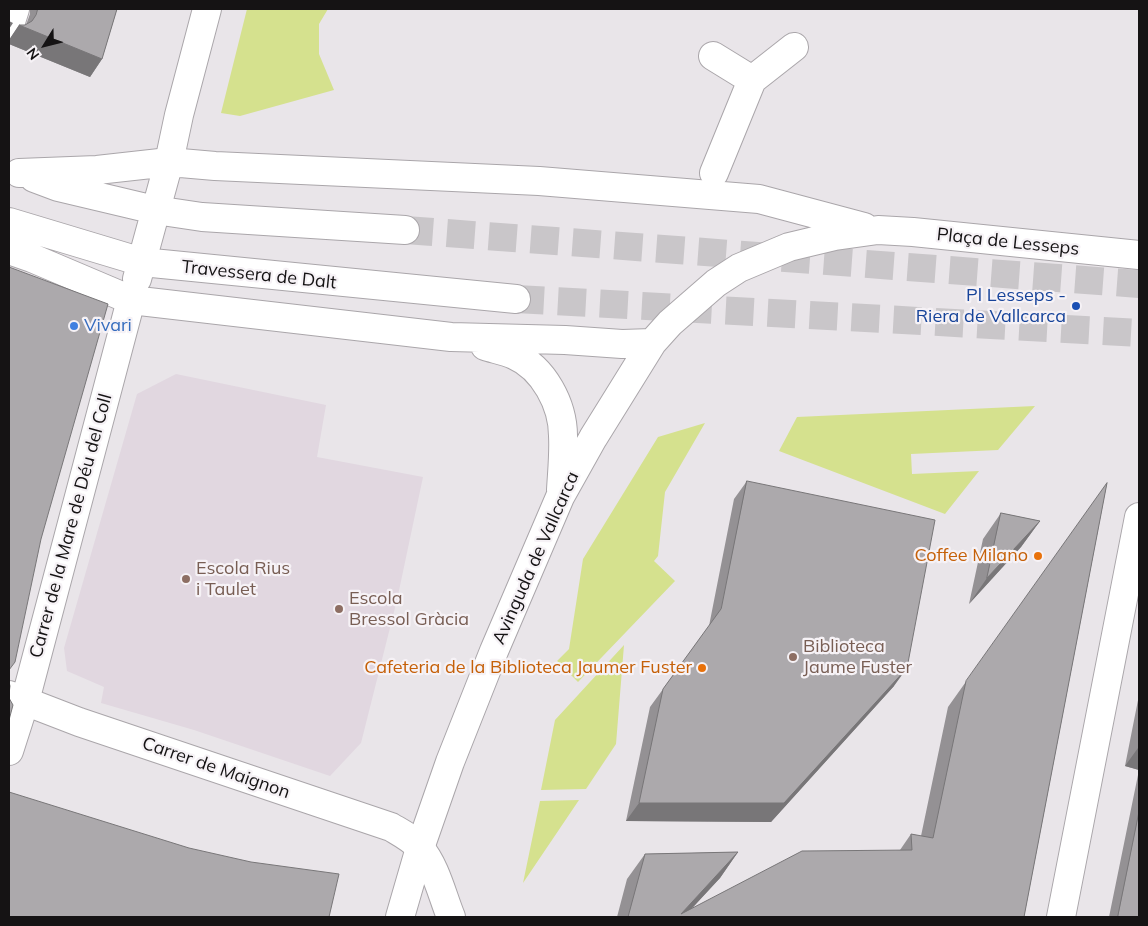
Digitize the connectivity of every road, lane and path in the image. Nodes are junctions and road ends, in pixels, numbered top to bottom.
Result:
1 (15, 9) edge
2 (207, 9) edge
3 (9, 28) edge
4 (794, 48) dead end
5 (713, 56) dead end
6 (752, 80) junction
7 (169, 162) junction
8 (14, 171) edge
9 (714, 173) dead end
10 (155, 210) junction
11 (9, 222) edge
12 (404, 230) tunnel mouth
13 (878, 230) junction
14 (9, 250) edge
15 (1139, 255) edge
16 (142, 262) junction
17 (516, 299) tunnel mouth
18 (131, 300) junction
19 (451, 337) junction
20 (652, 343) junction
21 (560, 497) junction
22 (1139, 517) edge
23 (17, 698) edge
24 (9, 751) edge
25 (420, 848) junction
26 (400, 917) edge
27 (451, 917) edge
28 (1061, 917) edge

1 - 3 main road
2 - 7 main road, Carrer de la Mare de Déu del Coll
4 - 6 main road
5 - 6 main road
6 - 9 main road
7 - 8 main road
7 - 10 main road, Carrer de la Mare de Déu del Coll
7 - 13 main road
8 - 10 main road
10 - 12 main road
10 - 16 main road, Carrer de la Mare de Déu del Coll
11 - 16 main road, Travessera de Dalt
13 - 15 main road, Plaça de Lesseps
13 - 20 main road, Avinguda de Vallcarca
14 - 18 main road
16 - 17 main road, Travessera de Dalt
16 - 18 main road, Carrer de la Mare de Déu del Coll
18 - 19 main road
18 - 23 main road, Carrer de la Mare de Déu del Coll
19 - 20 main road
19 - 21 main road
20 - 21 main road, Avinguda de Vallcarca
21 - 25 main road, Avinguda de Vallcarca
22 - 28 main road
23 - 24 main road, Carrer de la Mare de Déu del Coll
23 - 25 main road, Carrer de Maignon
25 - 26 main road, Avinguda de Vallcarca
25 - 27 main road

